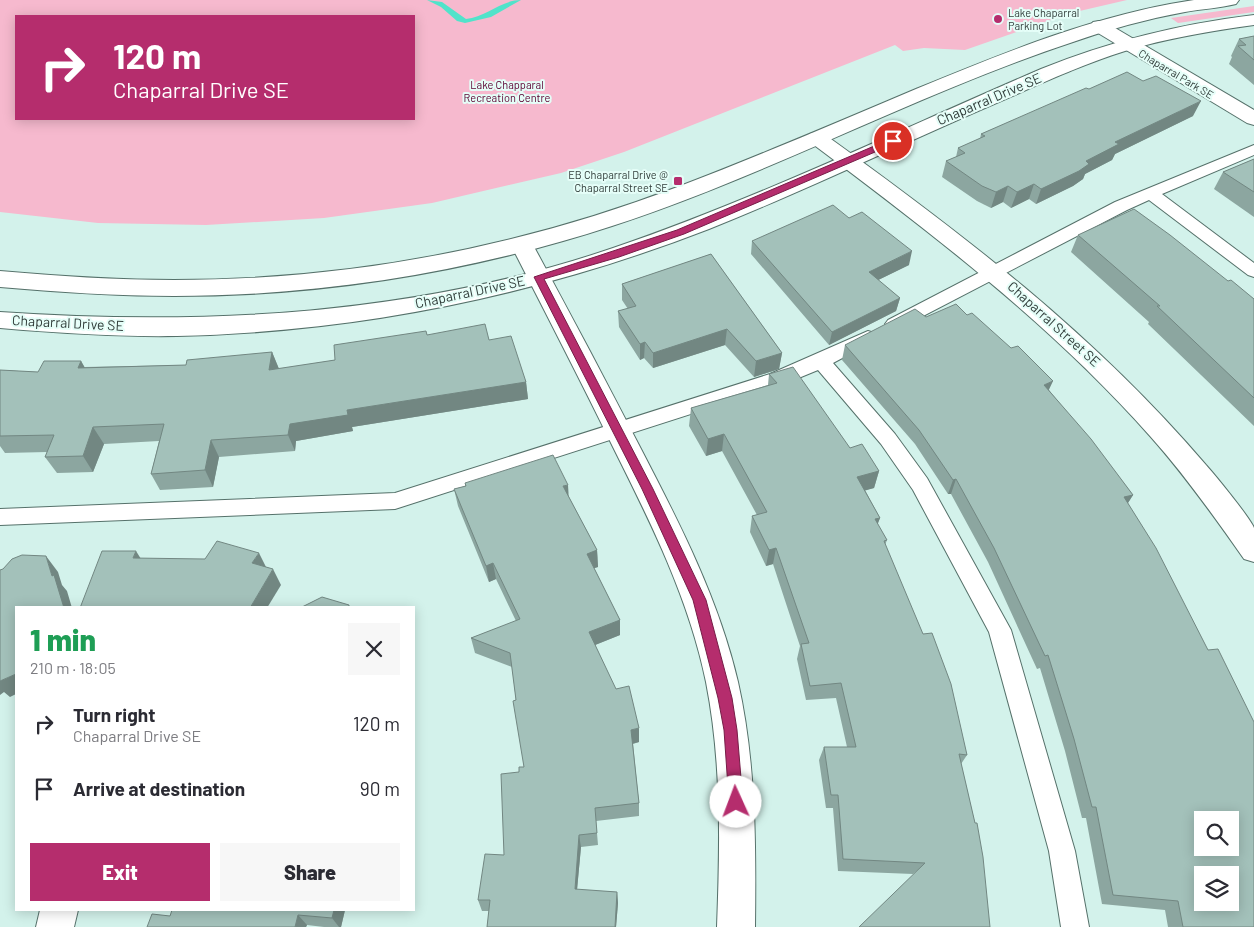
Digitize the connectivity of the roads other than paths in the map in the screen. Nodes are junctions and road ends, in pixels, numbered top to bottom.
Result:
1 (1230, 0) edge
2 (1254, 20) edge
3 (1099, 26) junction
4 (1127, 44) junction
5 (1254, 119) edge
6 (817, 138) junction
7 (1254, 150) edge
8 (848, 160) junction
9 (1150, 193) junction
10 (522, 245) junction
11 (1254, 271) edge
12 (996, 272) junction
13 (539, 277) junction
14 (0, 279) edge
15 (0, 320) edge
16 (821, 362) junction
17 (618, 429) junction
18 (0, 517) edge
19 (1254, 550) edge
20 (59, 911) edge
21 (55, 927) edge
22 (736, 927) edge
23 (1075, 927) edge

1 - 3 street
2 - 4 street, Chaparral Drive SE
3 - 4 street, Chaparral Park SE
3 - 6 street
4 - 5 street, Chaparral Park SE
4 - 8 street, Chaparral Drive SE
6 - 8 street, Chaparral Street SE
6 - 10 street
7 - 9 lane
8 - 12 street, Chaparral Street SE
8 - 13 street, Chaparral Drive SE
9 - 11 lane
9 - 12 lane
10 - 13 street
10 - 14 street
12 - 16 lane
12 - 19 street, Chaparral Street SE
13 - 15 street, Chaparral Drive SE
13 - 17 street
16 - 17 lane
16 - 23 lane
17 - 18 lane
17 - 22 street
20 - 21 street

